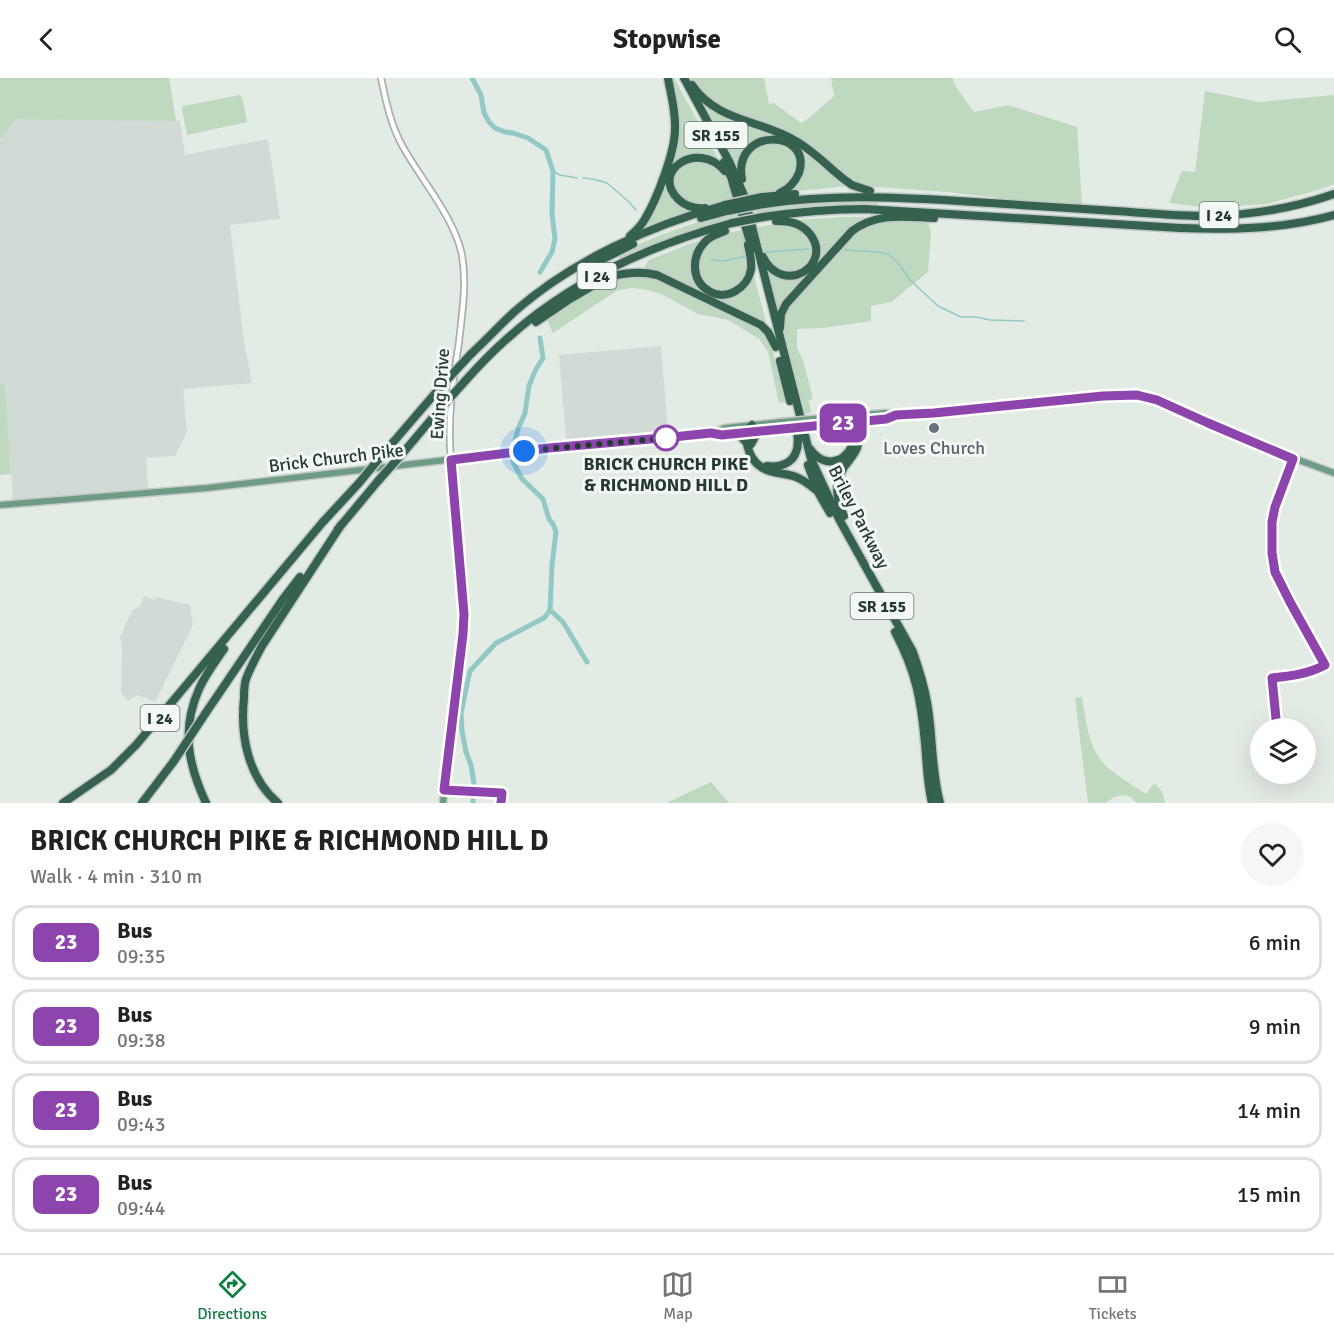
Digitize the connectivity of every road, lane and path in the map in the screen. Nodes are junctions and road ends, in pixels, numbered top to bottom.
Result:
1 (381, 78) edge
2 (668, 78) edge
3 (678, 78) edge
4 (686, 78) edge
5 (731, 177) junction
6 (870, 191) junction
7 (1334, 194) edge
8 (744, 195) junction
9 (765, 199) junction
10 (1029, 206) junction
11 (723, 208) junction
12 (1334, 215) edge
13 (905, 217) junction
14 (1041, 219) junction
15 (764, 220) junction
16 (776, 220) junction
17 (730, 228) junction
18 (747, 230) junction
19 (755, 237) junction
20 (613, 246) junction
21 (607, 277) junction
22 (493, 334) junction
23 (780, 350) junction
24 (483, 362) junction
25 (796, 405) junction
26 (855, 418) junction
27 (781, 425) junction
28 (748, 429) junction
29 (761, 431) junction
30 (797, 431) junction
31 (711, 433) junction
32 (731, 434) junction
33 (749, 443) junction
34 (451, 460) junction
35 (1334, 473) edge
36 (818, 492) junction
37 (0, 505) edge
38 (341, 525) junction
39 (864, 564) junction
40 (244, 618) junction
41 (927, 728) junction
42 (929, 746) junction
43 (63, 803) edge
44 (142, 803) edge
45 (206, 803) edge
46 (278, 803) edge
47 (443, 803) edge
48 (932, 803) edge
49 (940, 803) edge

1 - 34 street, Ewing Drive
2 - 20 highway
3 - 5 highway, Briley Parkway / SR 155
4 - 6 highway
4 - 8 highway, Briley Parkway / SR 155
5 - 11 highway
5 - 18 highway, Briley Parkway / SR 155
6 - 9 highway
6 - 10 highway
7 - 10 highway, I 24
8 - 9 highway
8 - 19 highway, Briley Parkway / SR 155
9 - 10 highway, I 24
9 - 11 highway, I 24, bridge
11 - 20 highway
11 - 22 highway, I 24
12 - 14 highway, I 24
13 - 14 highway
13 - 16 highway
13 - 23 highway
14 - 15 highway, I 24
15 - 16 highway
15 - 17 highway, I 24, bridge
16 - 19 highway
17 - 18 highway
17 - 21 highway
17 - 24 highway, I 24
18 - 23 highway, Briley Parkway / SR 155
19 - 23 highway, Briley Parkway / SR 155
20 - 22 highway
21 - 23 highway
21 - 24 highway
22 - 40 highway, I 24, bridge
23 - 25 highway, Briley Parkway / SR 155
23 - 30 highway, Briley Parkway / SR 155
24 - 38 highway, I 24, bridge
25 - 26 highway
25 - 39 highway, Briley Parkway / SR 155
26 - 27 main road, Brick Church Pike, bridge
26 - 35 main road, Brick Church Pike
26 - 39 highway
27 - 28 main road, Brick Church Pike
27 - 29 main road, Brick Church Pike
28 - 29 main road, Brick Church Pike
28 - 31 main road, Brick Church Pike
28 - 32 main road, Brick Church Pike
28 - 33 highway
29 - 33 highway
30 - 33 highway
30 - 36 highway, Briley Parkway / SR 155
31 - 32 main road, Brick Church Pike
31 - 34 main road, Brick Church Pike
32 - 33 highway
33 - 36 highway
34 - 37 main road, Brick Church Pike
34 - 47 main road, Ewing Drive
36 - 41 highway, Briley Parkway / SR 155
38 - 44 highway, I 24, bridge
38 - 46 highway
39 - 41 highway, Briley Parkway / SR 155
40 - 43 highway, I 24
40 - 45 highway
41 - 42 highway, Briley Parkway / SR 155
42 - 48 highway, Briley Parkway / SR 155
42 - 49 highway, Briley Parkway / SR 155

